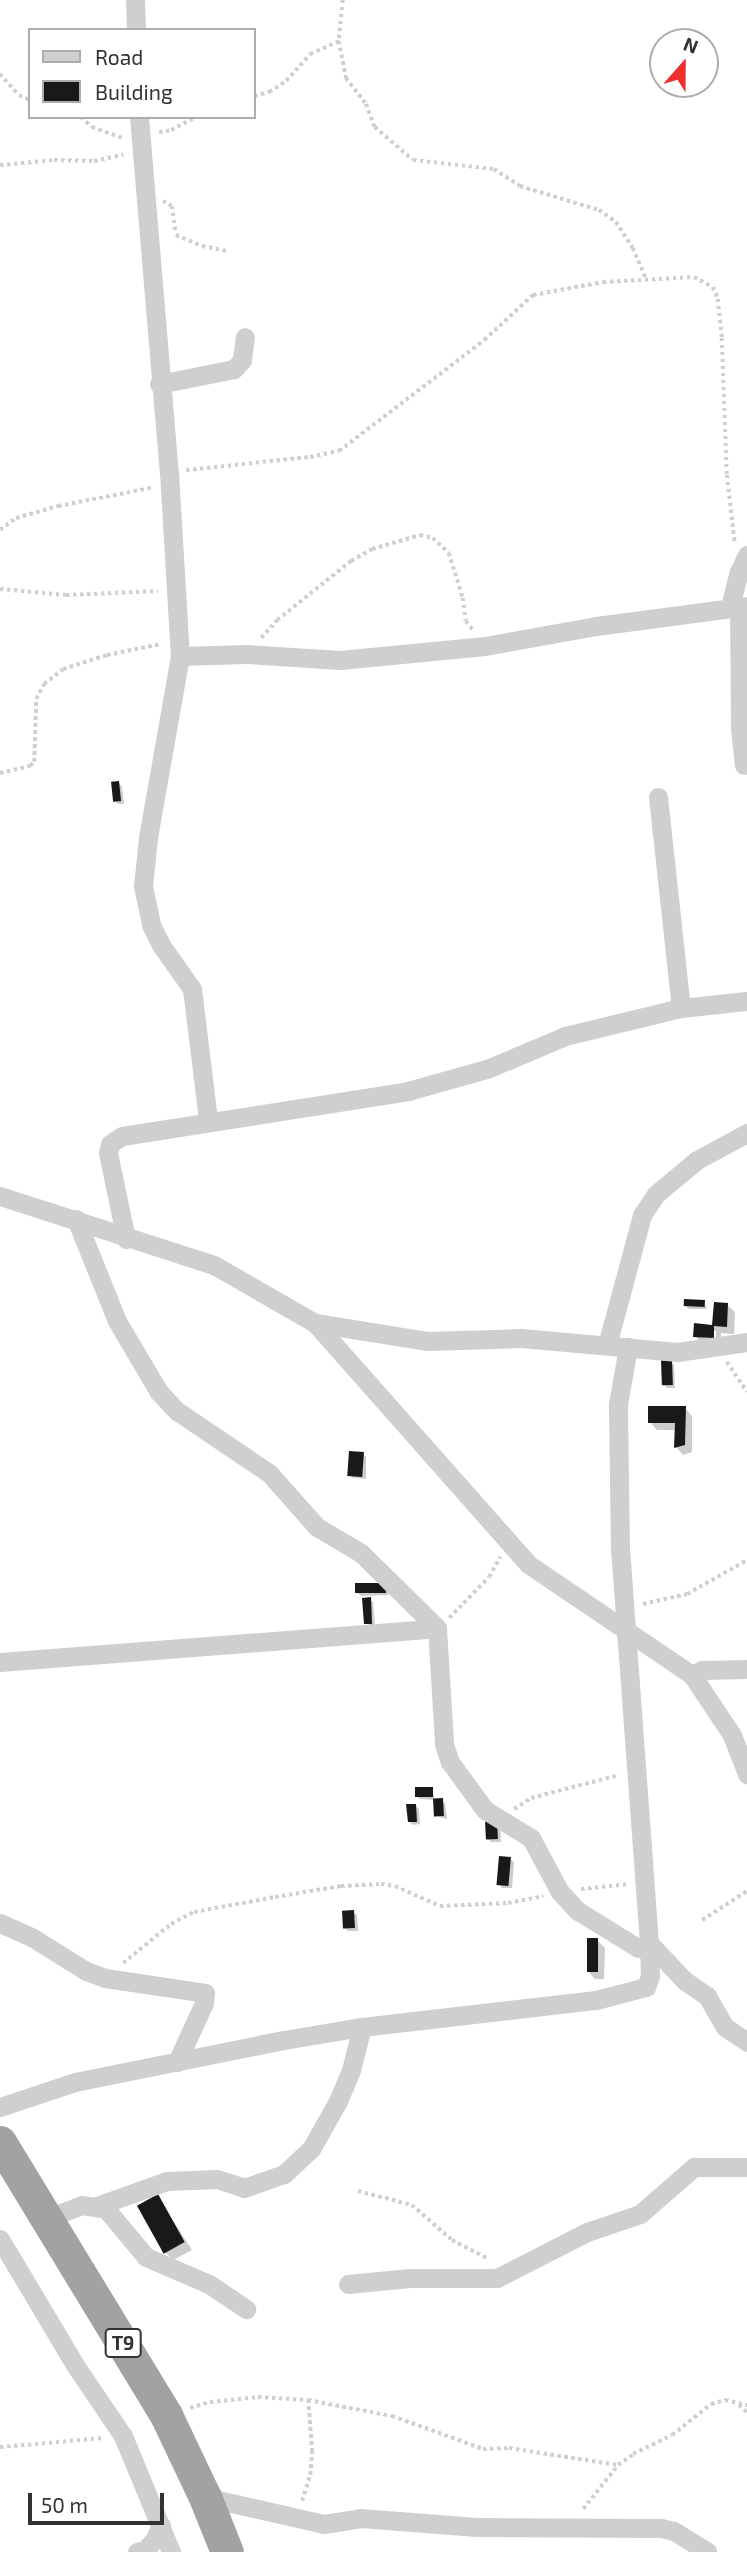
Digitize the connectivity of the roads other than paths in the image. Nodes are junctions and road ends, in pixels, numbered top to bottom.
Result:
1 (135, 0) edge
2 (136, 28) edge
3 (138, 139) edge
4 (245, 337) dead end
5 (159, 384) junction
6 (747, 555) edge
7 (738, 607) edge
8 (180, 648) junction
9 (744, 765) dead end
10 (658, 797) dead end
11 (747, 1001) edge
12 (681, 1008) junction
13 (208, 1120) junction
14 (747, 1133) edge
15 (0, 1196) edge
16 (76, 1219) junction
17 (126, 1239) junction
18 (315, 1323) junction
19 (747, 1342) edge
20 (607, 1345) junction
21 (628, 1347) junction
22 (436, 1628) junction
23 (627, 1630) junction
24 (0, 1662) edge
25 (747, 1669) edge
26 (692, 1675) junction
27 (747, 1774) edge
28 (0, 1923) edge
29 (649, 1943) junction
30 (362, 2027) junction
31 (747, 2042) edge
32 (177, 2062) junction
33 (0, 2107) edge
34 (0, 2142) edge
35 (747, 2167) edge
36 (97, 2206) junction
37 (48, 2218) junction
38 (0, 2239) edge
39 (348, 2284) dead end
40 (246, 2309) dead end
41 (205, 2497) junction
42 (161, 2525) junction
43 (137, 2552) edge
44 (171, 2552) edge
45 (228, 2552) edge
46 (706, 2552) edge

1 - 2 street
3 - 5 street
4 - 5 street
5 - 8 street
6 - 7 street
7 - 8 street
7 - 9 street
8 - 13 street
10 - 12 street
11 - 12 street
12 - 13 street
13 - 17 street
14 - 20 street
15 - 16 street
16 - 17 street
16 - 22 street
17 - 18 street
18 - 20 street
18 - 23 street
19 - 21 street
20 - 21 street
21 - 23 street
22 - 24 street
22 - 29 street
23 - 26 street
23 - 29 street
25 - 26 street
26 - 27 street
28 - 32 street
29 - 30 street
29 - 31 street
30 - 32 street
30 - 36 street
32 - 33 street
34 - 37 highway, T9
35 - 39 street
36 - 37 street
36 - 40 street
37 - 41 highway, T9
38 - 42 street
41 - 45 highway, T9
41 - 46 street
42 - 43 street
42 - 44 street

